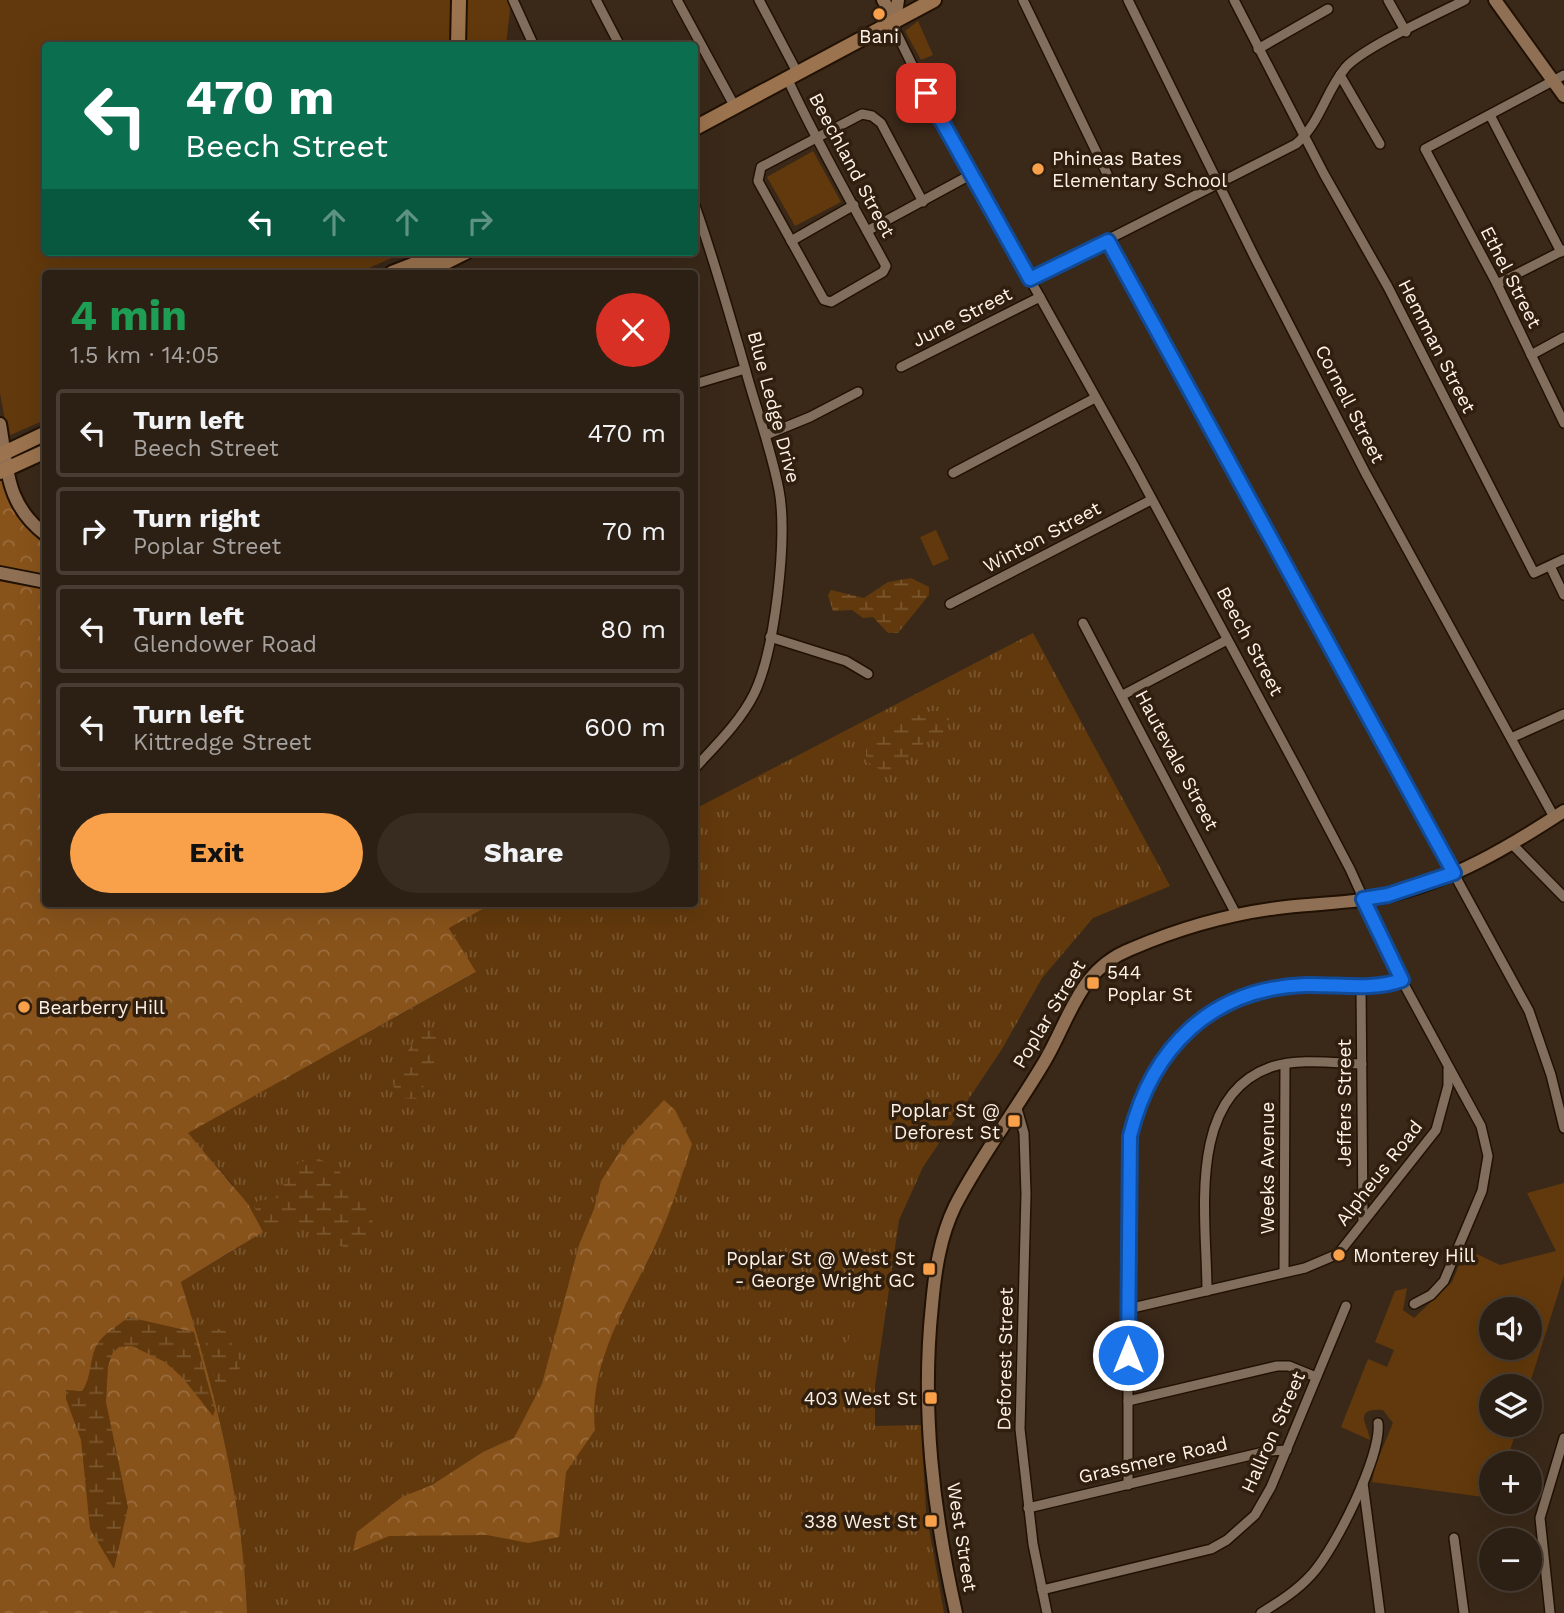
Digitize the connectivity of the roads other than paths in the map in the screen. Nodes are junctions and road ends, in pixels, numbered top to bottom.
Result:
1 (459, 0) edge
2 (513, 0) edge
3 (596, 0) edge
4 (677, 0) edge
5 (759, 0) edge
6 (883, 0) edge
7 (898, 0) edge
8 (934, 0) edge
9 (1023, 0) edge
10 (1128, 0) edge
11 (1234, 0) edge
12 (1388, 0) edge
13 (1465, 0) edge
14 (1495, 0) edge
15 (1328, 9) dead end
16 (895, 20) junction
17 (1406, 32) junction
18 (458, 42) edge
19 (532, 42) edge
20 (618, 42) edge
21 (1258, 49) junction
22 (1340, 75) junction
23 (793, 77) junction
24 (1558, 78) edge
25 (1564, 96) edge
26 (735, 107) junction
27 (1490, 115) junction
28 (698, 126) edge
29 (818, 136) junction
30 (1304, 137) junction
31 (1380, 144) dead end
32 (972, 174) junction
33 (1108, 176) dead end
34 (1219, 184) junction
35 (923, 202) junction
36 (854, 205) junction
37 (698, 214) edge
38 (867, 231) junction
39 (791, 241) junction
40 (1108, 241) junction
41 (1562, 251) edge
42 (445, 262) edge
43 (411, 263) edge
44 (1030, 279) junction
45 (1497, 284) junction
46 (1040, 297) junction
47 (1564, 337) edge
48 (1531, 355) junction
49 (901, 367) dead end
50 (745, 369) junction
51 (698, 383) edge
52 (858, 391) dead end
53 (1095, 398) junction
54 (1564, 423) edge
55 (0, 424) edge
56 (42, 435) edge
57 (766, 435) junction
58 (42, 453) edge
59 (3, 454) edge
60 (3, 471) edge
61 (953, 473) dead end
62 (1150, 500) junction
63 (42, 532) edge
64 (1564, 559) edge
65 (1550, 566) junction
66 (0, 573) edge
67 (42, 581) edge
68 (1564, 595) edge
69 (950, 604) dead end
70 (1083, 623) dead end
71 (770, 637) junction
72 (1227, 640) junction
73 (868, 674) dead end
74 (1123, 695) junction
75 (1564, 714) edge
76 (1511, 738) junction
77 (698, 765) edge
78 (1559, 814) edge
79 (1511, 844) junction
80 (1454, 873) junction
81 (1564, 897) edge
82 (1363, 899) junction
83 (1237, 916) junction
84 (1402, 980) junction
85 (1362, 985) junction
86 (1448, 1063) junction
87 (1362, 1064) junction
88 (1285, 1065) junction
89 (1016, 1105) junction
90 (1564, 1128) edge
91 (1363, 1220) junction
92 (1284, 1272) junction
93 (1207, 1292) junction
94 (1414, 1304) dead end
95 (1346, 1306) dead end
96 (1128, 1309) junction
97 (1316, 1377) junction
98 (1128, 1401) junction
99 (1378, 1423) dead end
100 (1564, 1438) edge
101 (1287, 1450) junction
102 (932, 1468) joint
103 (1362, 1481) junction
104 (1128, 1485) junction
105 (1028, 1508) junction
106 (1454, 1538) dead end
107 (1042, 1590) junction
108 (956, 1613) edge
109 (1048, 1613) edge
110 (1261, 1613) edge
111 (1380, 1613) edge
112 (1464, 1613) edge
113 (1550, 1613) edge

1 - 18 main road
2 - 19 street
3 - 20 street
4 - 26 street
5 - 23 street, Beechland Street
6 - 16 street, Beech Street
7 - 16 street
8 - 16 main road
9 - 33 street
10 - 34 street, Cornell Street
11 - 21 street, Hemman Street
12 - 17 street
13 - 17 street
14 - 24 street
15 - 21 street
16 - 23 main road
16 - 32 street, Beech Street
17 - 22 street
21 - 30 street, Hemman Street
22 - 30 street
22 - 31 street
23 - 26 main road
23 - 29 street, Beechland Street
24 - 25 street
24 - 27 street
26 - 28 main road
27 - 41 street
27 - 45 street, Ethel Street
29 - 35 street
29 - 36 street, Beechland Street
29 - 39 street
30 - 34 street
30 - 65 street, Hemman Street
32 - 35 street
32 - 44 street, Beech Street
34 - 40 street
34 - 76 street, Cornell Street
35 - 38 street
36 - 38 street, Beechland Street
36 - 39 street
37 - 50 street, Blue Ledge Drive
38 - 39 street, Beechland Street
40 - 44 street
40 - 80 street
41 - 45 street
42 - 43 main road
44 - 46 street, Beech Street
45 - 48 street, Ethel Street
46 - 49 street, June Street
46 - 53 street, Beech Street
47 - 48 street
48 - 54 street, Ethel Street
50 - 51 street
50 - 57 street, Blue Ledge Drive
52 - 57 street
53 - 61 street
53 - 62 street, Beech Street
55 - 59 street
56 - 59 main road
57 - 71 street, Blue Ledge Drive
58 - 60 main road
59 - 60 street
60 - 63 street
62 - 69 street, Winton Street
62 - 72 street, Beech Street
64 - 65 street
65 - 68 street
66 - 67 street
70 - 74 street, Hautevale Street
71 - 73 street
71 - 77 street, Blue Ledge Drive
72 - 74 street
72 - 82 street, Beech Street
74 - 83 street, Hautevale Street
75 - 76 street
76 - 78 street, Cornell Street
78 - 79 street, Poplar Street
79 - 80 street, Poplar Street
79 - 81 street
80 - 82 street, Poplar Street
80 - 90 street
82 - 83 street, Poplar Street
82 - 84 street, Beech Street
83 - 89 street, Poplar Street
84 - 85 street
84 - 86 street, Beech Street
85 - 87 street, Jeffers Street
85 - 96 street
86 - 91 street, Alpheus Road
86 - 94 street, Beech Street
87 - 88 street
87 - 91 street, Jeffers Street
88 - 92 street, Weeks Avenue
88 - 93 street
89 - 102 street, Poplar Street
89 - 105 street, Deforest Street
91 - 92 street, Alpheus Road
92 - 93 street, Alpheus Road
93 - 96 street, Alpheus Road
95 - 97 street, Hallron Street
96 - 98 street
97 - 98 street
97 - 101 street, Hallron Street
98 - 104 street
99 - 103 street
100 - 113 street
101 - 104 street, Grassmere Road
101 - 107 street, Hallron Street
102 - 108 street, West Street
103 - 110 street
103 - 111 street
104 - 105 street, Grassmere Road
105 - 107 street, Deforest Street
106 - 112 street
107 - 109 street, Deforest Street

